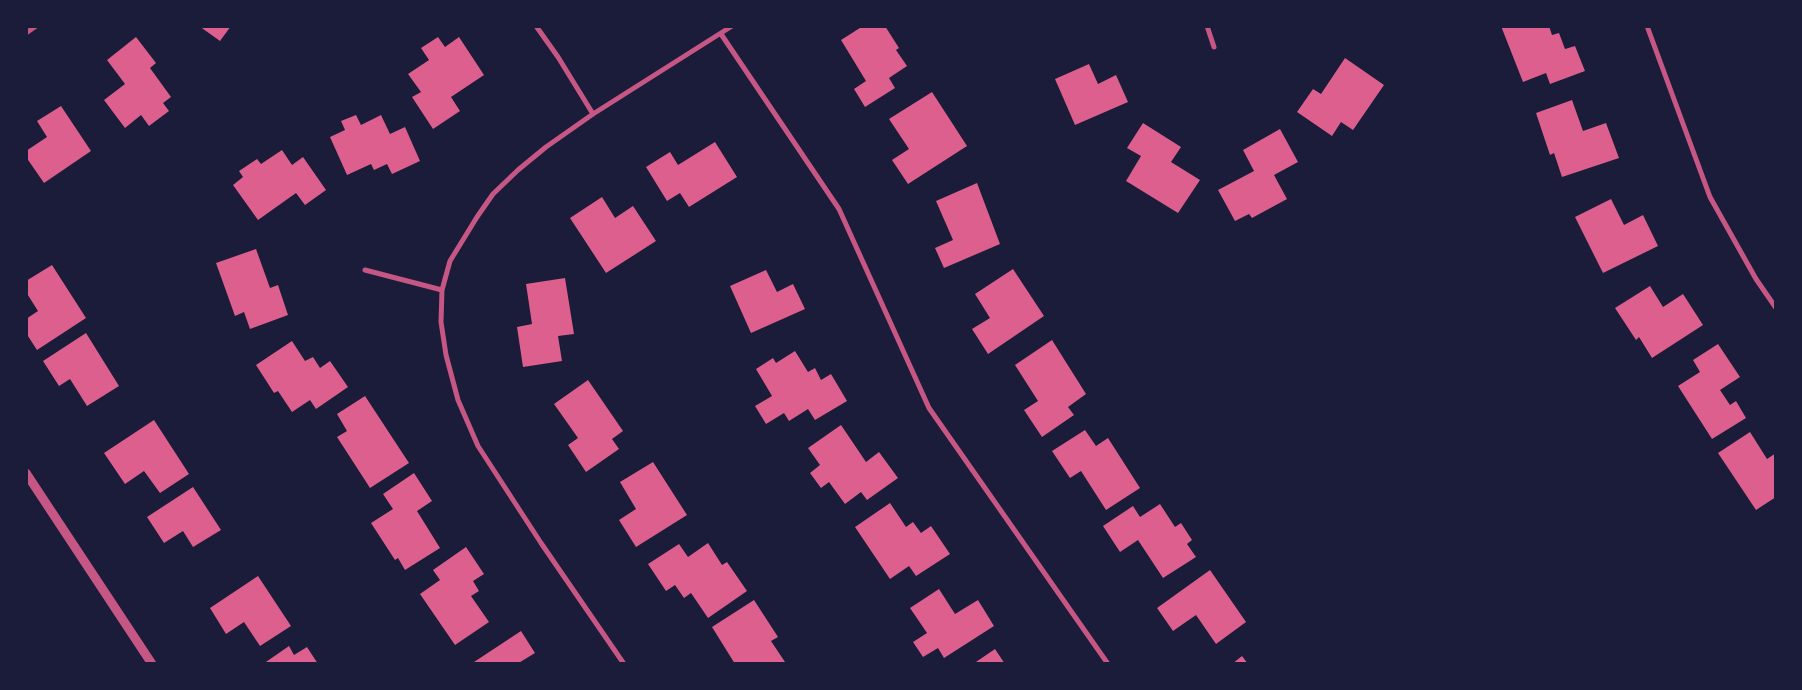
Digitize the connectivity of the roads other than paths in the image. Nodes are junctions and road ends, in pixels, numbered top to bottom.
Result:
1 (36, 26) edge
2 (536, 26) edge
3 (732, 26) edge
4 (1207, 26) edge
5 (1648, 26) edge
6 (26, 33) edge
7 (721, 34) junction
8 (1214, 48) dead end
9 (594, 114) junction
10 (365, 270) dead end
11 (442, 290) junction
12 (1776, 308) edge
13 (26, 473) edge
14 (152, 664) edge
15 (624, 664) edge
16 (1108, 664) edge

1 - 6 street
2 - 9 street
3 - 7 street
4 - 8 street
5 - 12 street
7 - 9 street
7 - 16 street
9 - 11 street
10 - 11 street
11 - 15 street
13 - 14 street

